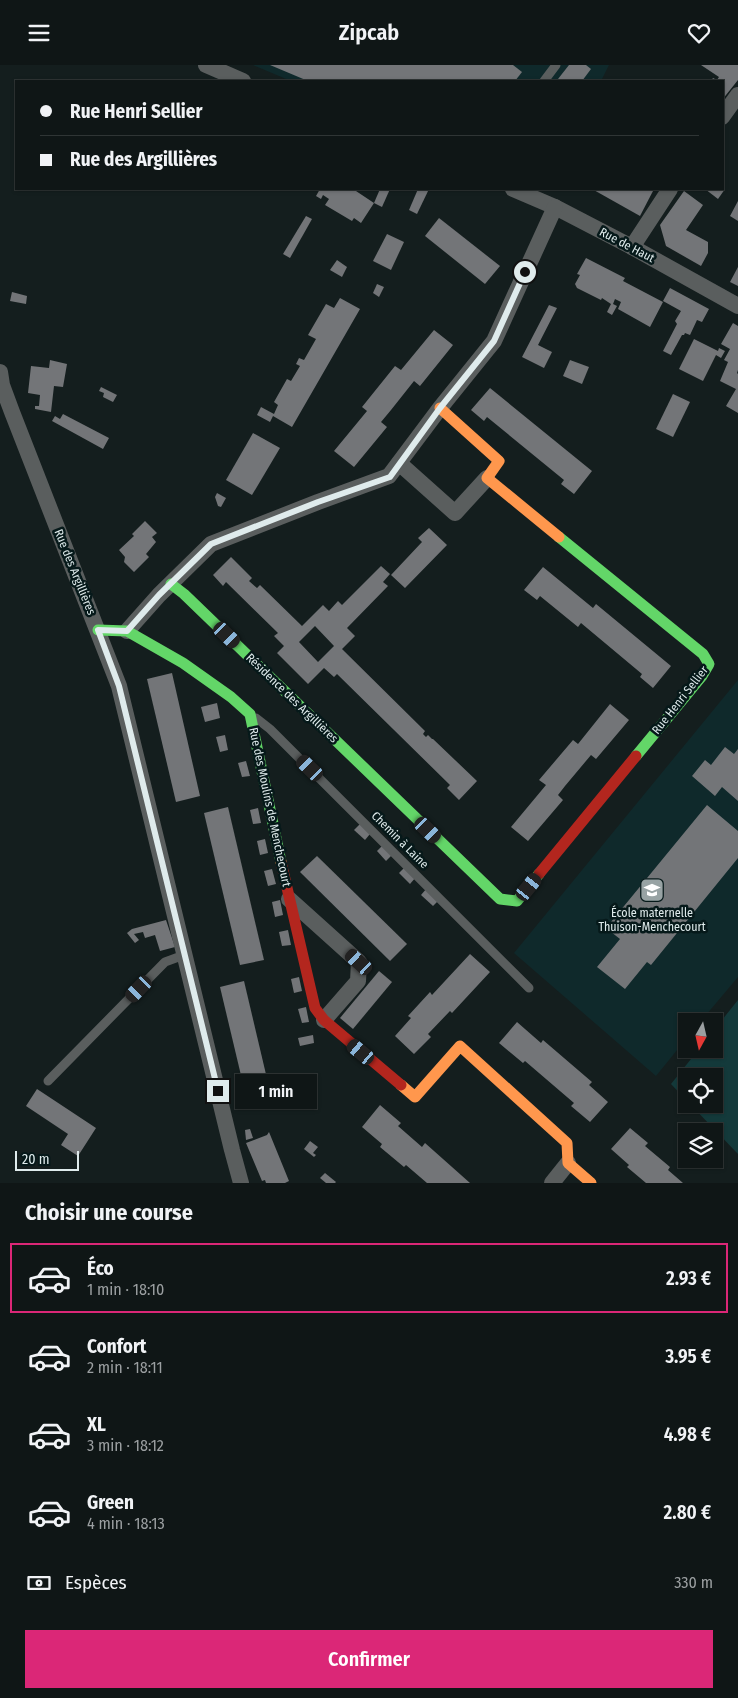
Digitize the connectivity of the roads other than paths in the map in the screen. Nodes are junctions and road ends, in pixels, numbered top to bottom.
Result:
1 (206, 65) edge
2 (556, 65) edge
3 (241, 80) edge
4 (545, 80) edge
5 (738, 95) edge
6 (724, 114) edge
7 (515, 190) edge
8 (669, 190) edge
9 (555, 207) junction
10 (632, 247) junction
11 (738, 306) edge
12 (0, 372) edge
13 (440, 408) junction
14 (399, 463) junction
15 (488, 478) junction
16 (170, 584) junction
17 (98, 630) junction
18 (127, 631) junction
19 (250, 714) junction
20 (289, 899) junction
21 (500, 899) joint
22 (184, 955) junction
23 (529, 989) dead end
24 (324, 1020) junction
25 (48, 1081) dead end
26 (568, 1163) junction
27 (242, 1183) edge
28 (552, 1183) edge
29 (591, 1183) edge

1 - 3 street
2 - 4 lane
5 - 6 street
7 - 9 street, Rue de Haut
8 - 10 street
9 - 10 street, Rue de Haut
9 - 13 street
10 - 11 street, Rue de Haut
12 - 17 street, Rue des Argillières
13 - 14 street
13 - 15 street
14 - 15 street
14 - 16 street
15 - 21 street, Rue Henri Sellier
16 - 18 street
16 - 21 street, Résidence des Argillières
17 - 18 street, Rue des Moulins de Menchecourt
17 - 22 street, Rue des Argillières
18 - 19 street, Rue des Moulins de Menchecourt
19 - 20 street, Rue des Moulins de Menchecourt
19 - 23 lane, Chemin à Laine
20 - 24 street, Rue des Moulins de Menchecourt
20 - 24 street, Rue des Moulins de Menchecourt
22 - 25 lane
22 - 27 street, Rue des Argillières
24 - 26 street, Rue des Moulins de Menchecourt
26 - 28 street
26 - 29 street

